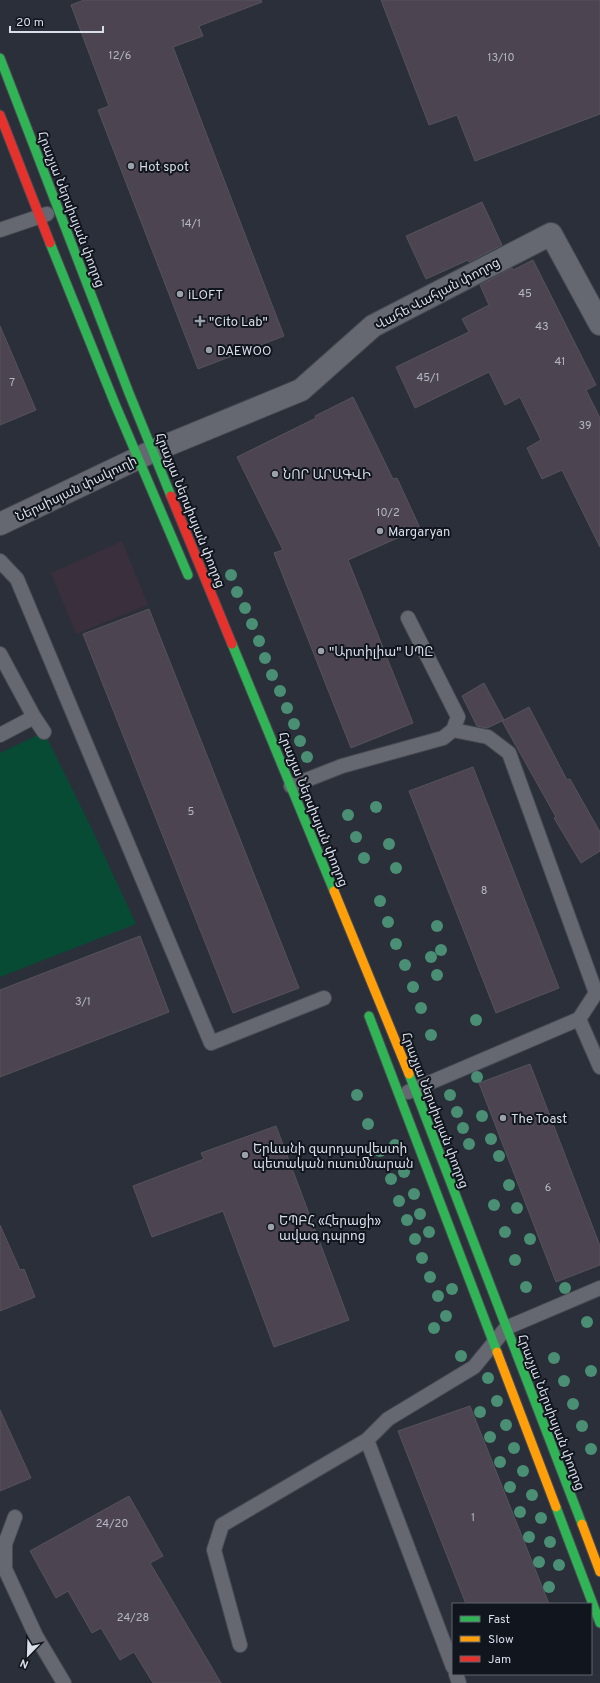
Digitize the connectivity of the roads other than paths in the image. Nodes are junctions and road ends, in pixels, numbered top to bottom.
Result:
1 (0, 58) edge
2 (0, 115) edge
3 (59, 210) junction
4 (38, 217) junction
5 (0, 230) edge
6 (600, 324) edge
7 (145, 455) junction
8 (0, 524) edge
9 (0, 561) edge
10 (190, 581) dead end
11 (408, 618) dead end
12 (0, 654) edge
13 (34, 717) junction
14 (453, 730) junction
15 (44, 732) dead end
16 (0, 735) edge
17 (291, 786) junction
18 (324, 998) dead end
19 (365, 1006) dead end
20 (579, 1019) junction
21 (600, 1067) edge
22 (415, 1088) junction
23 (400, 1095) junction
24 (600, 1288) edge
25 (506, 1328) junction
26 (494, 1342) junction
27 (367, 1440) junction
28 (15, 1517) dead end
29 (600, 1572) edge
30 (600, 1623) edge
31 (240, 1644) dead end
32 (452, 1664) edge
33 (64, 1683) edge

1 - 3 street, Հրաչյա Ներսիսյան փողոց
2 - 4 street, Հրաչյա Ներսիսյան փողոց
3 - 4 lane
3 - 7 street, Հրաչյա Ներսիսյան փողոց
4 - 5 lane
4 - 7 street, Հրաչյա Ներսիսյան փողոց
6 - 7 street, Վահե Վահյան փողոց
7 - 8 street, Ներսիսյան փակուղի
7 - 10 street, Հրաչյա Ներսիսյան փողոց
7 - 17 street, Հրաչյա Ներսիսյան փողոց
9 - 18 lane
11 - 14 lane
12 - 13 lane
13 - 15 lane
13 - 16 lane
14 - 17 lane
14 - 20 lane
17 - 22 street, Հրաչյա Ներսիսյան փողոց
19 - 23 street
20 - 21 lane
20 - 22 lane
22 - 23 lane
22 - 25 street, Հրաչյա Ներսիսյան փողոց
23 - 26 street
24 - 25 lane
25 - 26 lane
25 - 29 street, Հրաչյա Ներսիսյան փողոց
26 - 27 lane
26 - 30 street
27 - 31 lane
27 - 32 lane
28 - 33 lane

